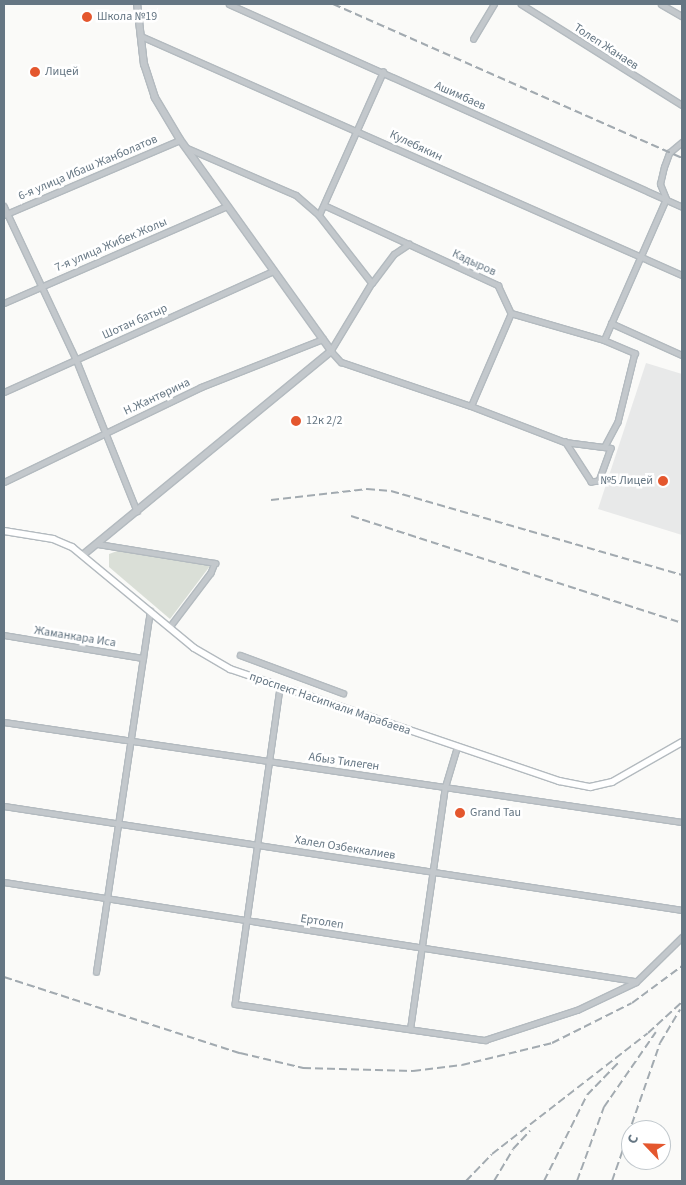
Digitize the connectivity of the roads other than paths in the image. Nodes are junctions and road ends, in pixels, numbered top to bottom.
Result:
1 (137, 4) edge
2 (229, 4) edge
3 (494, 4) edge
4 (521, 4) edge
5 (660, 4) edge
6 (682, 16) edge
7 (141, 36) junction
8 (473, 39) dead end
9 (383, 72) junction
10 (682, 105) edge
11 (358, 131) junction
12 (180, 140) junction
13 (682, 142) edge
14 (184, 146) junction
15 (666, 200) junction
16 (324, 205) junction
17 (4, 206) edge
18 (227, 206) junction
19 (682, 207) edge
20 (5, 214) edge
21 (319, 215) junction
22 (409, 244) junction
23 (639, 256) junction
24 (274, 271) junction
25 (682, 275) edge
26 (372, 283) junction
27 (42, 286) junction
28 (4, 303) edge
29 (511, 313) junction
30 (611, 323) junction
31 (322, 339) junction
32 (604, 340) junction
33 (331, 351) junction
34 (682, 355) edge
35 (76, 359) junction
36 (4, 392) edge
37 (472, 406) junction
38 (105, 433) junction
39 (565, 442) junction
40 (605, 446) junction
41 (4, 482) edge
42 (137, 511) junction
43 (4, 531) edge
44 (98, 544) junction
45 (83, 555) junction
46 (150, 611) junction
47 (170, 627) junction
48 (4, 635) edge
49 (240, 656) dead end
50 (144, 658) junction
51 (280, 688) junction
52 (343, 693) dead end
53 (4, 722) edge
54 (131, 740) junction
55 (682, 742) edge
56 (457, 747) junction
57 (270, 761) junction
58 (444, 787) junction
59 (4, 806) edge
60 (682, 822) edge
61 (118, 824) junction
62 (258, 845) junction
63 (432, 872) junction
64 (4, 882) edge
65 (106, 898) junction
66 (682, 910) edge
67 (247, 920) junction
68 (682, 937) edge
69 (421, 948) junction
70 (96, 972) dead end
71 (636, 982) junction
72 (410, 1029) junction

1 - 7 street
2 - 9 street, Ашимбаев
3 - 8 street
4 - 10 street, Толеп Жанаев
5 - 6 street
7 - 11 street, Кулебякин
7 - 12 street
9 - 11 street
9 - 15 street, Ашимбаев
11 - 16 street
11 - 23 street, Кулебякин
12 - 14 street
12 - 20 street, 6-я улица Ибаш Жанболатов
13 - 15 street
14 - 18 street
14 - 21 street
15 - 19 street, Ашимбаев
15 - 23 street
16 - 21 street
16 - 22 street, Кадыров
17 - 20 street
18 - 24 street
18 - 27 street, 7-я улица Жибек Жолы
20 - 27 street
21 - 26 street
22 - 26 street
22 - 29 street, Кадыров
23 - 25 street, Кулебякин
23 - 30 street
24 - 31 street
24 - 35 street, Шотан батыр
26 - 33 street
27 - 28 street, 7-я улица Жибек Жолы
27 - 35 street
29 - 32 street
29 - 37 street
30 - 32 street
30 - 34 street
31 - 33 street
31 - 38 street, Н.Жантөрина
32 - 40 street
33 - 37 street
33 - 42 street
35 - 36 street, Шотан батыр
35 - 38 street
37 - 39 street
38 - 41 street, Н.Жантөрина
38 - 42 street
39 - 40 street
39 - 40 street
42 - 44 street
43 - 45 main road, проспект Насипкали Марабаева
44 - 45 street
44 - 47 street
45 - 46 main road, проспект Насипкали Марабаева
46 - 47 main road, проспект Насипкали Марабаева
46 - 50 street
47 - 51 main road, проспект Насипкали Марабаева
48 - 50 street, Жаманкара Иса
49 - 52 street
50 - 54 street
51 - 56 main road, проспект Насипкали Марабаева
51 - 57 street
53 - 54 street, Абыз Тилеген
54 - 57 street, Абыз Тилеген
54 - 61 street
55 - 56 main road, проспект Насипкали Марабаева
56 - 58 street
57 - 58 street, Абыз Тилеген
57 - 62 street
58 - 60 street, Абыз Тилеген
58 - 63 street
59 - 61 street, Халел Озбеккалиев
61 - 62 street, Халел Озбеккалиев
61 - 65 street
62 - 63 street, Халел Озбеккалиев
62 - 67 street
63 - 66 street, Халел Озбеккалиев
63 - 69 street
64 - 65 street, Ертолеп
65 - 67 street, Ертолеп
65 - 70 street
67 - 69 street, Ертолеп
67 - 72 street
68 - 71 street
69 - 71 street, Ертолеп
69 - 72 street
71 - 72 street

